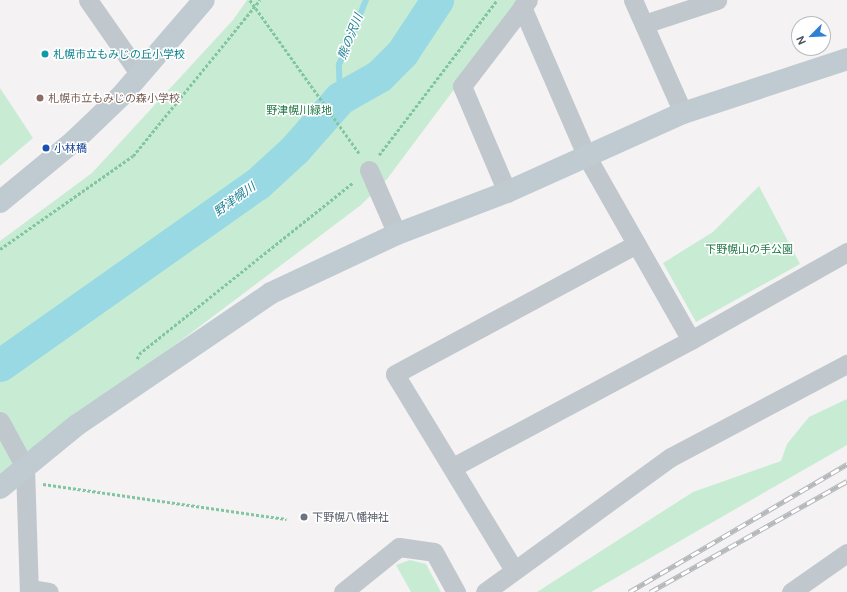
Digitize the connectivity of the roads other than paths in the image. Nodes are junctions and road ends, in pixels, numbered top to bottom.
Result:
1 (88, 0) edge
2 (204, 0) edge
3 (633, 0) edge
4 (717, 0) edge
5 (525, 4) edge
6 (644, 24) junction
7 (847, 59) edge
8 (139, 73) junction
9 (683, 113) junction
10 (587, 157) junction
11 (365, 164) road end
12 (506, 192) junction
13 (0, 202) edge
14 (397, 234) junction
15 (636, 244) junction
16 (847, 252) edge
17 (690, 340) junction
18 (847, 364) edge
19 (0, 421) edge
20 (453, 467) junction
21 (26, 474) junction
22 (0, 488) edge
23 (847, 553) edge
24 (514, 570) junction
25 (30, 590) edge
26 (49, 592) edge
27 (343, 592) edge
28 (456, 592) edge
29 (485, 592) edge
30 (791, 592) edge

1 - 8 street
2 - 8 street
3 - 6 street
4 - 6 street
5 - 10 street
5 - 12 street
6 - 9 street
7 - 9 street
8 - 13 street
9 - 10 street
10 - 12 street
10 - 15 street
11 - 14 street
12 - 14 street
14 - 21 street
15 - 17 street
15 - 20 street
16 - 17 street
17 - 20 street
18 - 24 street
19 - 21 street
20 - 24 street
21 - 22 street
21 - 25 street
23 - 30 street
24 - 29 street
25 - 26 street
27 - 28 street

